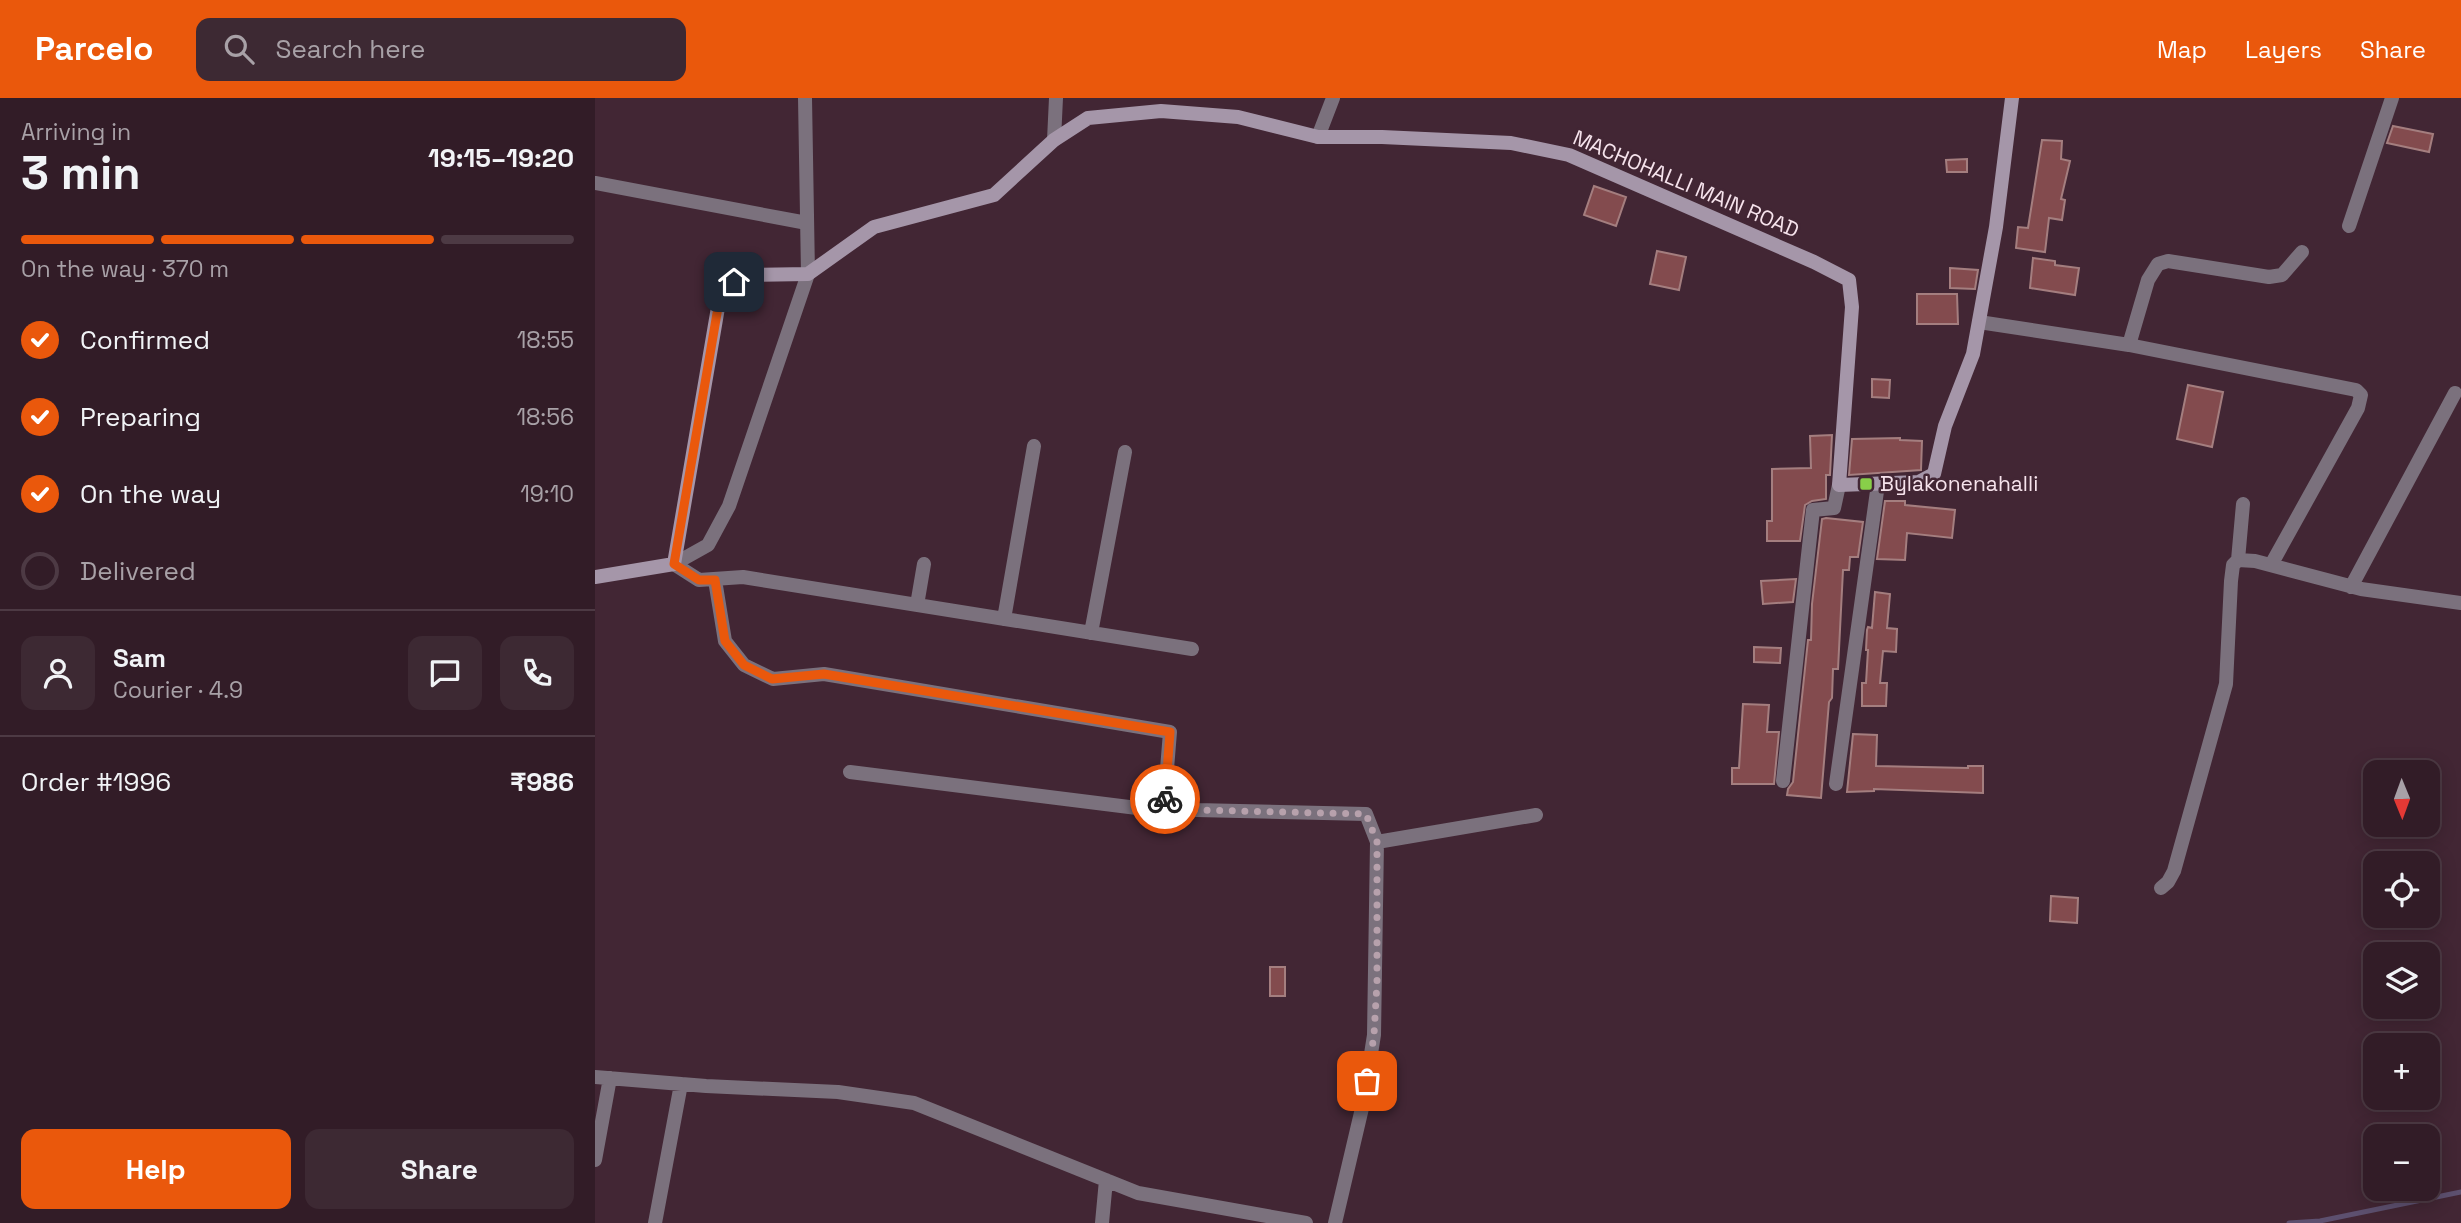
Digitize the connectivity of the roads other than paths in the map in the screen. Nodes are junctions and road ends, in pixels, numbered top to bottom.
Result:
1 (805, 98) edge
2 (1056, 98) edge
3 (1333, 98) edge
4 (2012, 98) edge
5 (2392, 98) edge
6 (1318, 137) junction
7 (1053, 140) junction
8 (595, 183) edge
9 (807, 223) junction
10 (2350, 226) dead end
11 (2302, 252) dead end
12 (808, 274) junction
13 (1979, 322) junction
14 (2129, 345) junction
15 (2455, 393) dead end
16 (1034, 446) dead end
17 (1125, 452) dead end
18 (1878, 484) junction
19 (1839, 485) junction
20 (2243, 504) dead end
21 (2238, 560) junction
22 (674, 564) junction
23 (924, 564) dead end
24 (2271, 565) junction
25 (595, 577) edge
26 (715, 580) junction
27 (2351, 587) junction
28 (2461, 603) edge
29 (917, 605) junction
30 (1004, 619) junction
31 (1091, 633) junction
32 (1192, 649) dead end
33 (850, 772) dead end
34 (1783, 781) dead end
35 (1836, 784) dead end
36 (1164, 806) junction
37 (1536, 815) dead end
38 (1377, 842) junction
39 (2161, 888) dead end
40 (602, 1078) edge
41 (681, 1084) junction
42 (595, 1160) edge
43 (1105, 1180) junction
44 (1260, 1219) edge
45 (655, 1223) edge
46 (1102, 1223) edge
47 (1306, 1223) edge
48 (1335, 1223) edge

1 - 9 street
2 - 7 street
3 - 6 street
4 - 13 street
5 - 10 street
6 - 7 street, MACHOHALLI MAIN ROAD
6 - 19 street, MACHOHALLI MAIN ROAD
7 - 12 street, MACHOHALLI MAIN ROAD
8 - 9 street
9 - 12 street
11 - 14 street
12 - 22 street
12 - 22 street
13 - 14 street
13 - 18 street
14 - 24 street
15 - 27 street
16 - 30 street
17 - 31 street
18 - 19 street
18 - 35 street
19 - 34 street
20 - 21 street
21 - 24 street
21 - 39 street
22 - 25 street
22 - 26 street
23 - 29 street
24 - 27 street
26 - 29 street
26 - 36 street
27 - 28 street
29 - 30 street
30 - 31 street
31 - 32 street
33 - 36 street
36 - 38 street
37 - 38 street
38 - 48 street
40 - 41 street
40 - 42 street
41 - 43 street
41 - 45 street
43 - 44 street
43 - 46 street
44 - 47 street

